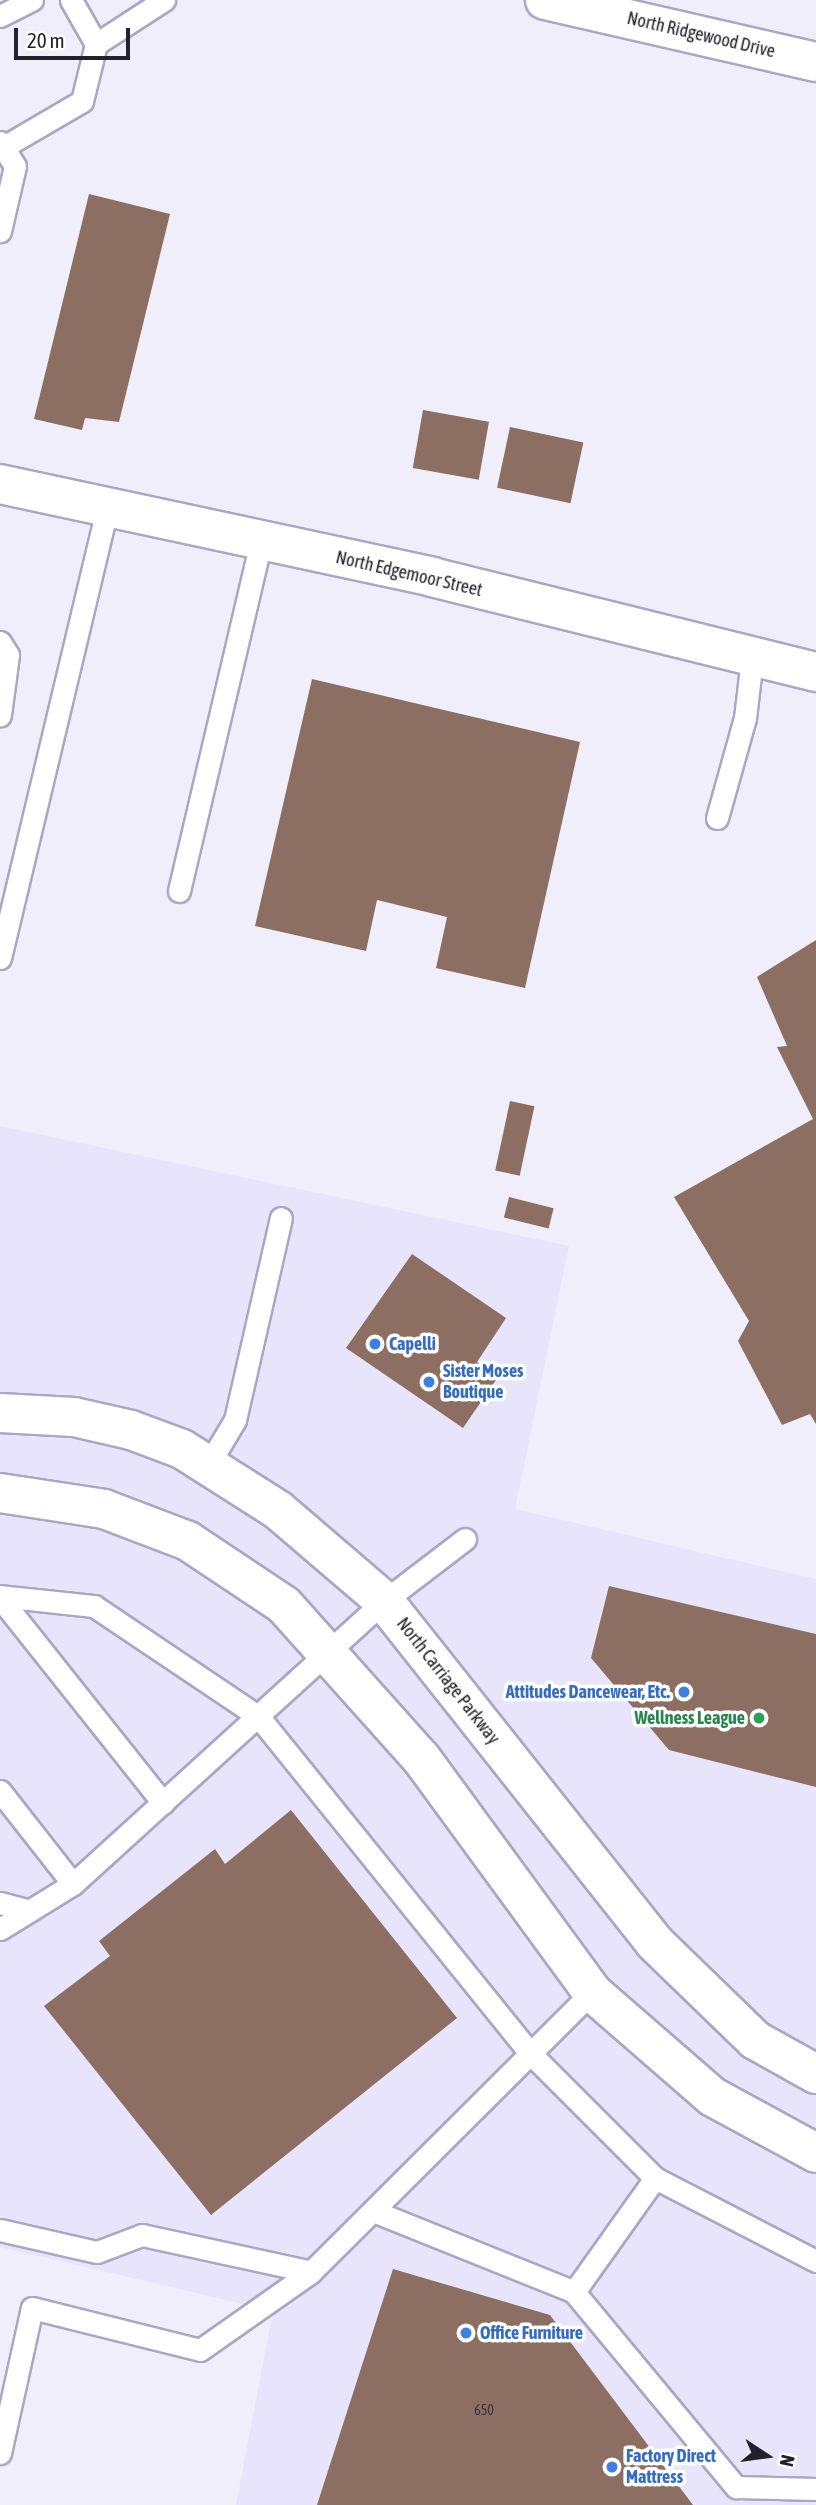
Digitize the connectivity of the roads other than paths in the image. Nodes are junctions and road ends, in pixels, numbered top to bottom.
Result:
1 (32, 0) edge
2 (71, 0) edge
3 (164, 0) edge
4 (545, 0) edge
5 (0, 16) edge
6 (96, 44) junction
7 (816, 62) edge
8 (1, 146) edge
9 (0, 231) edge
10 (0, 484) edge
11 (107, 508) junction
12 (261, 541) junction
13 (0, 642) edge
14 (752, 658) junction
15 (816, 672) edge
16 (0, 715) edge
17 (717, 818) dead end
18 (179, 891) dead end
19 (1, 949) edge
20 (281, 1218) dead end
21 (0, 1413) edge
22 (208, 1465) junction
23 (0, 1493) edge
24 (465, 1539) dead end
25 (0, 1597) edge
26 (384, 1601) junction
27 (327, 1653) junction
28 (258, 1716) junction
29 (0, 1791) edge
30 (163, 1802) junction
31 (73, 1884) junction
32 (0, 1903) edge
33 (29, 1911) junction
34 (0, 1928) edge
35 (592, 1992) junction
36 (530, 2053) junction
37 (816, 2074) edge
38 (816, 2153) edge
39 (654, 2178) junction
40 (373, 2211) junction
41 (0, 2230) edge
42 (816, 2261) edge
43 (311, 2272) junction
44 (574, 2292) junction
45 (0, 2453) edge
46 (816, 2488) edge

1 - 5 lane
2 - 6 lane
3 - 6 lane
4 - 7 street, North Ridgewood Drive
6 - 8 lane
8 - 9 lane
10 - 11 street, North Edgemoor Street
11 - 12 street, North Edgemoor Street
11 - 19 lane
12 - 14 street, North Edgemoor Street
12 - 18 lane
13 - 16 lane
14 - 15 street, North Edgemoor Street
14 - 17 lane
20 - 22 lane
21 - 22 street, North Carriage Parkway
22 - 26 street, North Carriage Parkway
23 - 27 street
24 - 26 lane
25 - 28 lane
25 - 30 lane
26 - 27 lane
26 - 37 street, North Carriage Parkway
27 - 28 lane
27 - 35 street
28 - 30 lane
28 - 36 lane
29 - 31 lane
30 - 31 lane
31 - 33 lane
32 - 33 lane
33 - 34 lane
35 - 36 lane
35 - 38 street
36 - 39 lane
36 - 40 lane
39 - 42 lane
39 - 44 lane
40 - 43 lane
40 - 44 lane
41 - 43 lane
43 - 45 lane
44 - 46 lane

